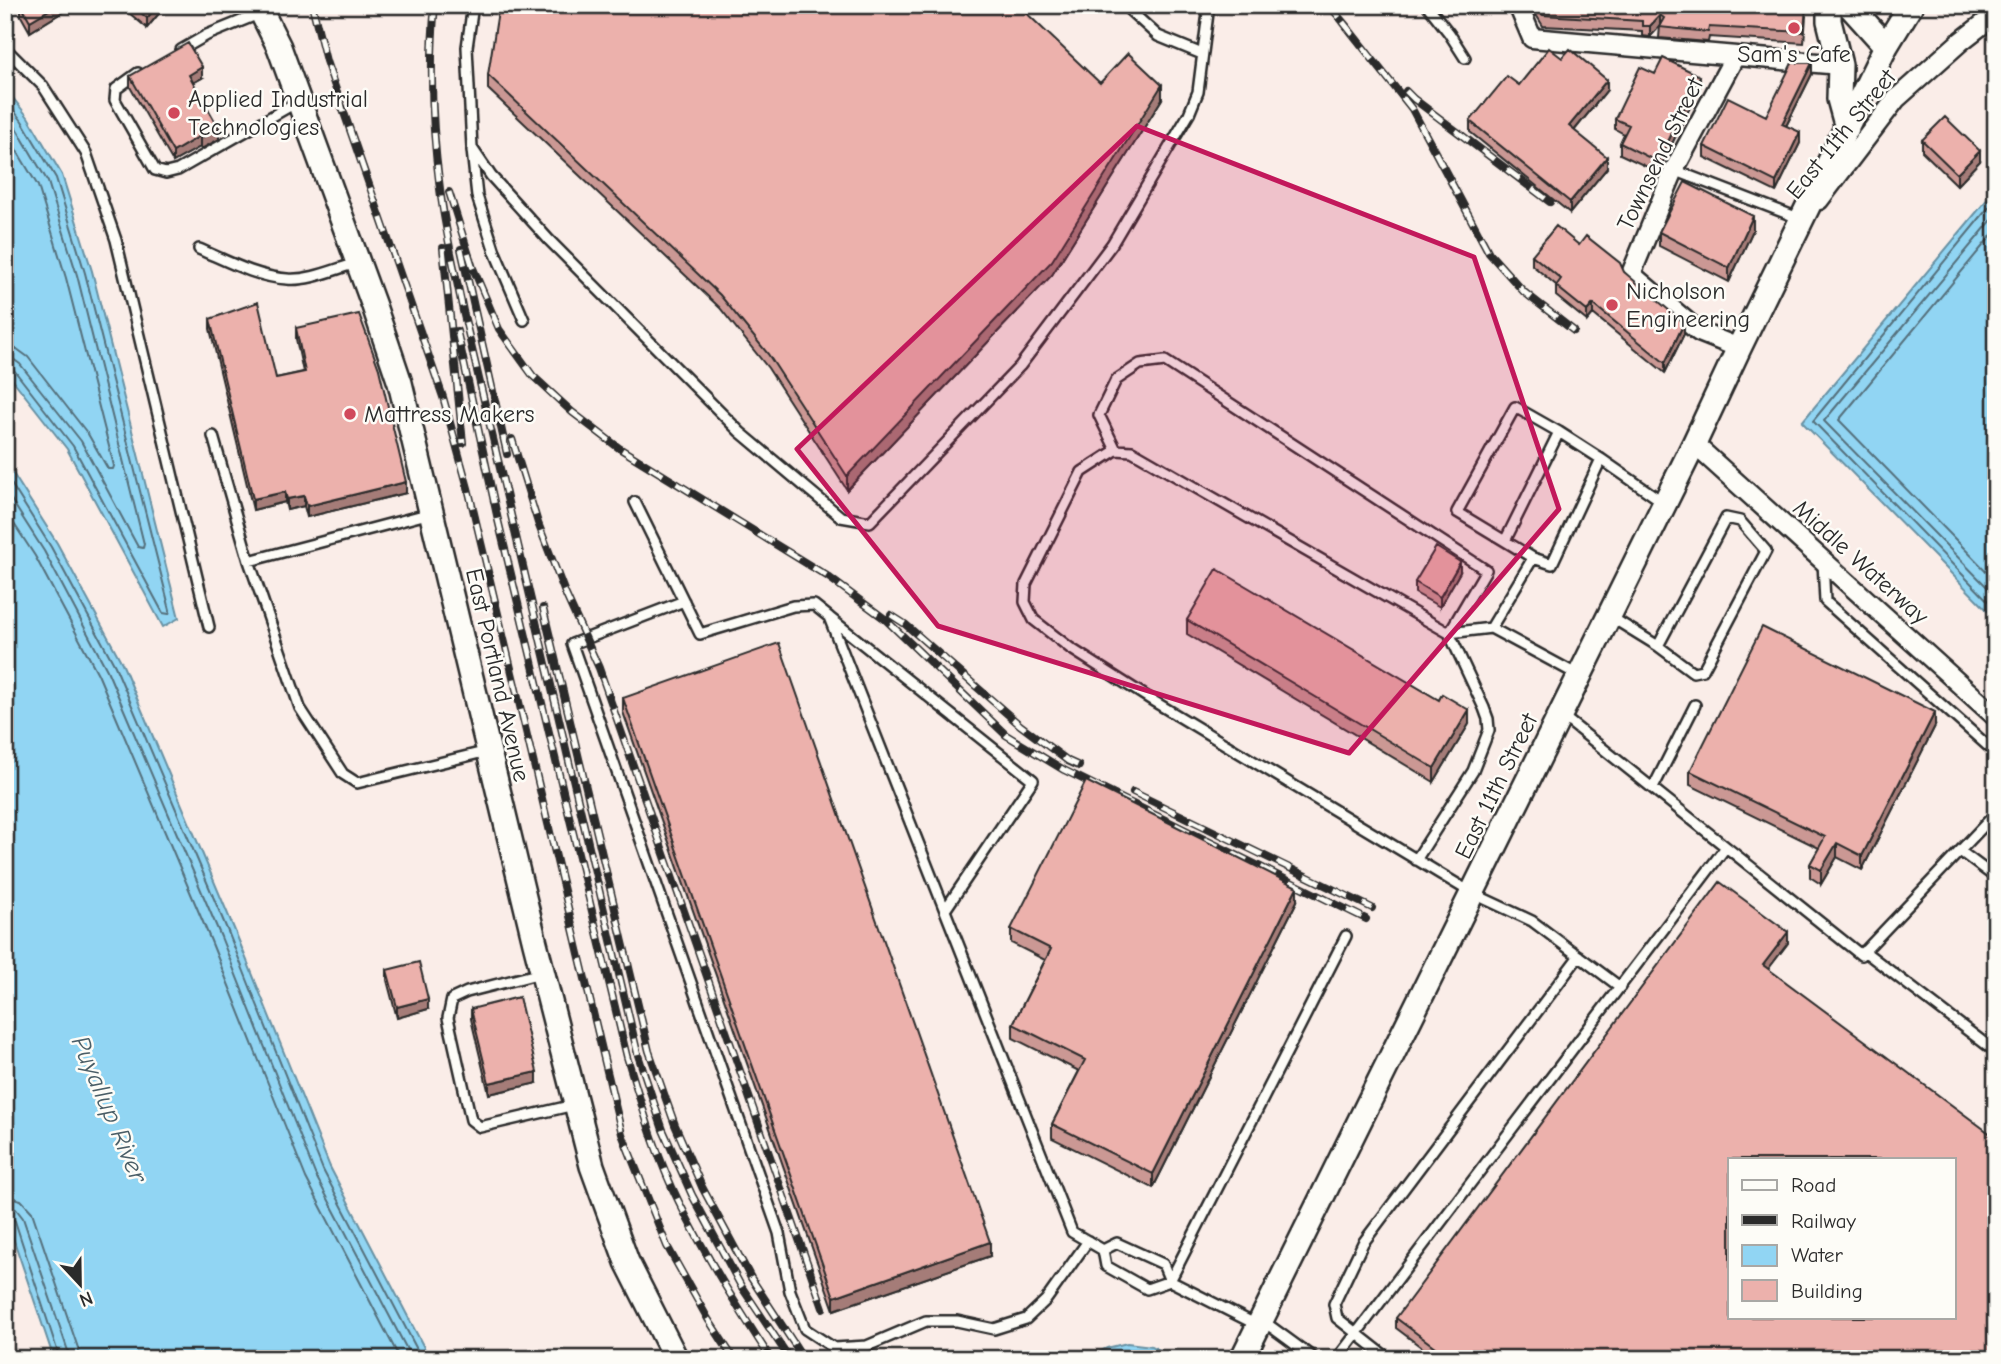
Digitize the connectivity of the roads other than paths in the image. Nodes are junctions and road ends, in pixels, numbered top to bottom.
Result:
1 (474, 5) edge
2 (1124, 5) edge
3 (1209, 5) edge
4 (1427, 5) edge
5 (1518, 5) edge
6 (1829, 5) edge
7 (1849, 5) edge
8 (260, 9) edge
9 (1909, 10) edge
10 (1996, 15) edge
11 (1886, 46) junction
12 (5, 48) edge
13 (173, 54) edge
14 (1202, 54) junction
15 (1735, 56) junction
16 (1465, 58) dead end
17 (1840, 65) junction
18 (150, 67) edge
19 (299, 101) junction
20 (1847, 128) junction
21 (472, 148) junction
22 (1674, 170) junction
23 (1799, 227) junction
24 (199, 249) dead end
25 (358, 262) junction
26 (524, 320) dead end
27 (1739, 348) junction
28 (1559, 432) junction
29 (214, 436) dead end
30 (1694, 444) junction
31 (1116, 450) junction
32 (1601, 460) junction
33 (635, 502) dead end
34 (1665, 503) junction
35 (432, 513) junction
36 (1505, 541) junction
37 (1533, 558) junction
38 (249, 561) junction
39 (1823, 561) junction
40 (684, 601) junction
41 (1609, 616) junction
42 (829, 617) junction
43 (209, 627) dead end
44 (1491, 628) junction
45 (1449, 633) junction
46 (1658, 646) junction
47 (1580, 676) junction
48 (1695, 705) dead end
49 (1561, 714) junction
50 (1996, 717) edge
51 (1996, 746) edge
52 (489, 751) junction
53 (1653, 788) junction
54 (1996, 813) edge
55 (1726, 847) junction
56 (1960, 850) junction
57 (1416, 860) junction
58 (1996, 878) edge
59 (1472, 893) junction
60 (945, 910) junction
61 (1346, 936) dead end
62 (1864, 951) junction
63 (1579, 956) junction
64 (543, 972) junction
65 (1620, 987) junction
66 (1996, 1052) edge
67 (576, 1104) junction
68 (1088, 1241) junction
69 (1102, 1250) junction
70 (1170, 1281) junction
71 (1260, 1323) junction
72 (1356, 1334) junction
73 (676, 1359) edge
74 (1242, 1359) edge
75 (1315, 1359) edge
76 (1337, 1359) edge
77 (1389, 1359) edge

1 - 21 lane
2 - 14 lane
3 - 14 lane
4 - 16 lane
5 - 15 street
6 - 17 street
7 - 11 street
8 - 13 lane
8 - 19 street, East Portland Avenue
9 - 11 street, East 11th Street
10 - 23 street, East 11th Street
11 - 20 street, East 11th Street
12 - 43 lane
14 - 21 lane
15 - 17 street
15 - 22 street, Townsend Street
17 - 20 street
18 - 19 lane
19 - 25 street, East Portland Avenue
20 - 23 street, East 11th Street
21 - 26 lane
22 - 23 lane
22 - 27 street, Townsend Street
23 - 27 street, East 11th Street
24 - 25 lane
25 - 35 street, East Portland Avenue
27 - 30 street, East 11th Street
28 - 32 lane
28 - 36 lane
28 - 36 lane
29 - 38 lane
30 - 34 street, East 11th Street
30 - 39 street, Middle Waterway
31 - 45 lane
31 - 45 lane
31 - 57 lane
32 - 34 lane
32 - 37 lane
33 - 40 lane
34 - 41 street, East 11th Street
35 - 38 lane
35 - 52 street, East Portland Avenue
36 - 37 lane
37 - 44 lane
38 - 52 lane
39 - 50 street, Middle Waterway
39 - 51 lane
40 - 42 lane
40 - 68 lane
41 - 46 lane
41 - 47 street, East 11th Street
42 - 60 lane
42 - 60 lane
44 - 45 lane
44 - 47 lane
45 - 57 lane
46 - 46 lane
47 - 49 street, East 11th Street
48 - 53 lane
49 - 53 lane
49 - 59 street, East 11th Street
52 - 64 street, East Portland Avenue
53 - 55 lane
54 - 56 lane
55 - 62 lane
55 - 65 lane
56 - 58 lane
56 - 62 lane
57 - 59 lane
59 - 63 lane
59 - 71 street, East 11th Street
60 - 68 lane
61 - 70 lane
62 - 66 lane
63 - 65 lane
63 - 72 lane
64 - 67 street, East Portland Avenue
64 - 67 lane
65 - 72 lane
67 - 73 street, East Portland Avenue
68 - 69 lane
69 - 70 lane
69 - 70 lane
70 - 71 lane
71 - 74 street, East 11th Street
71 - 75 lane
72 - 76 lane
72 - 77 lane

